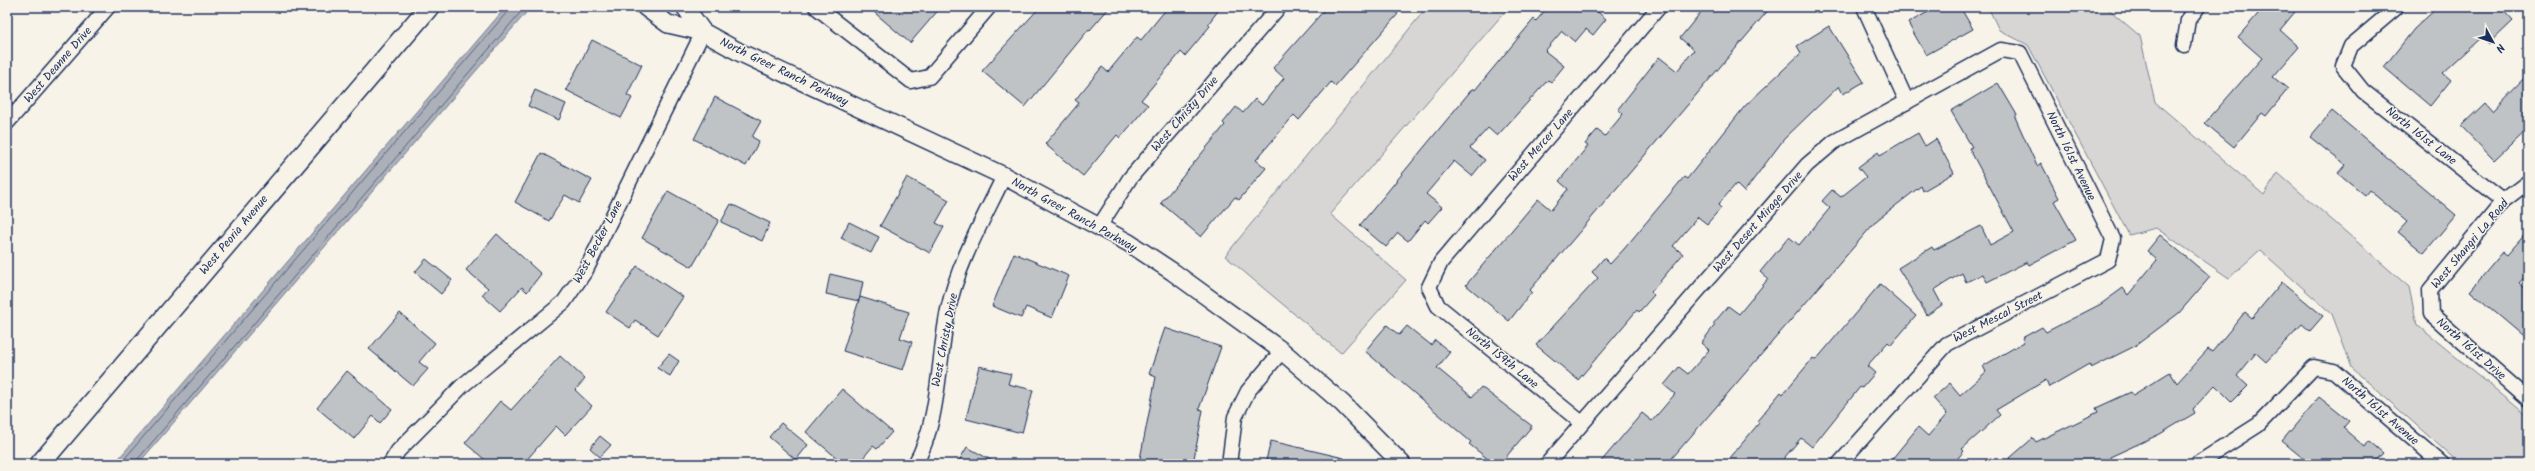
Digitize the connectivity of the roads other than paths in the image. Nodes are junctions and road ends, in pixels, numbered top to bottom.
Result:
1 (108, 7) edge
2 (429, 7) edge
3 (645, 7) edge
4 (685, 7) edge
5 (816, 7) edge
6 (989, 7) edge
7 (1279, 7) edge
8 (1659, 7) edge
9 (1864, 7) edge
10 (2198, 7) edge
11 (2397, 7) edge
12 (703, 32) junction
13 (2184, 44) dead end
14 (2020, 53) joint
15 (1907, 102) junction
16 (7, 123) edge
17 (1004, 176) junction
18 (2528, 182) edge
19 (2504, 202) junction
20 (1099, 227) junction
21 (2108, 260) joint
22 (1429, 287) joint
23 (2431, 314) joint
24 (1282, 351) junction
25 (2528, 399) edge
26 (1582, 423) junction
27 (40, 464) edge
28 (390, 464) edge
29 (915, 464) edge
30 (1229, 464) edge
31 (1402, 464) edge
32 (1547, 464) edge
33 (1839, 464) edge
34 (2197, 464) edge
35 (2442, 464) edge

1 - 16 street, West Deanne Drive
2 - 27 main road, West Peoria Avenue
3 - 12 street, North Greer Ranch Parkway
4 - 12 street, North Greer Ranch Parkway
5 - 6 street
7 - 20 street, West Christy Drive
8 - 22 street, West Mercer Lane
9 - 15 street
10 - 13 street
11 - 19 street, North 161st Lane
12 - 17 street, North Greer Ranch Parkway
12 - 28 street, West Becker Lane
14 - 15 street, West Desert Mirage Drive
14 - 21 street, North 161st Avenue
15 - 26 street, West Desert Mirage Drive
17 - 20 street, North Greer Ranch Parkway
17 - 29 street, West Christy Drive
18 - 19 street, West Shangri La Road
19 - 23 street, West Shangri La Road
20 - 24 street, North Greer Ranch Parkway
21 - 33 street, West Mescal Street
22 - 26 street, North 159th Lane
23 - 25 street, North 161st Drive
24 - 30 street
24 - 31 street, North Greer Ranch Parkway
26 - 32 street, West Desert Mirage Drive
34 - 35 street, North 161st Avenue

